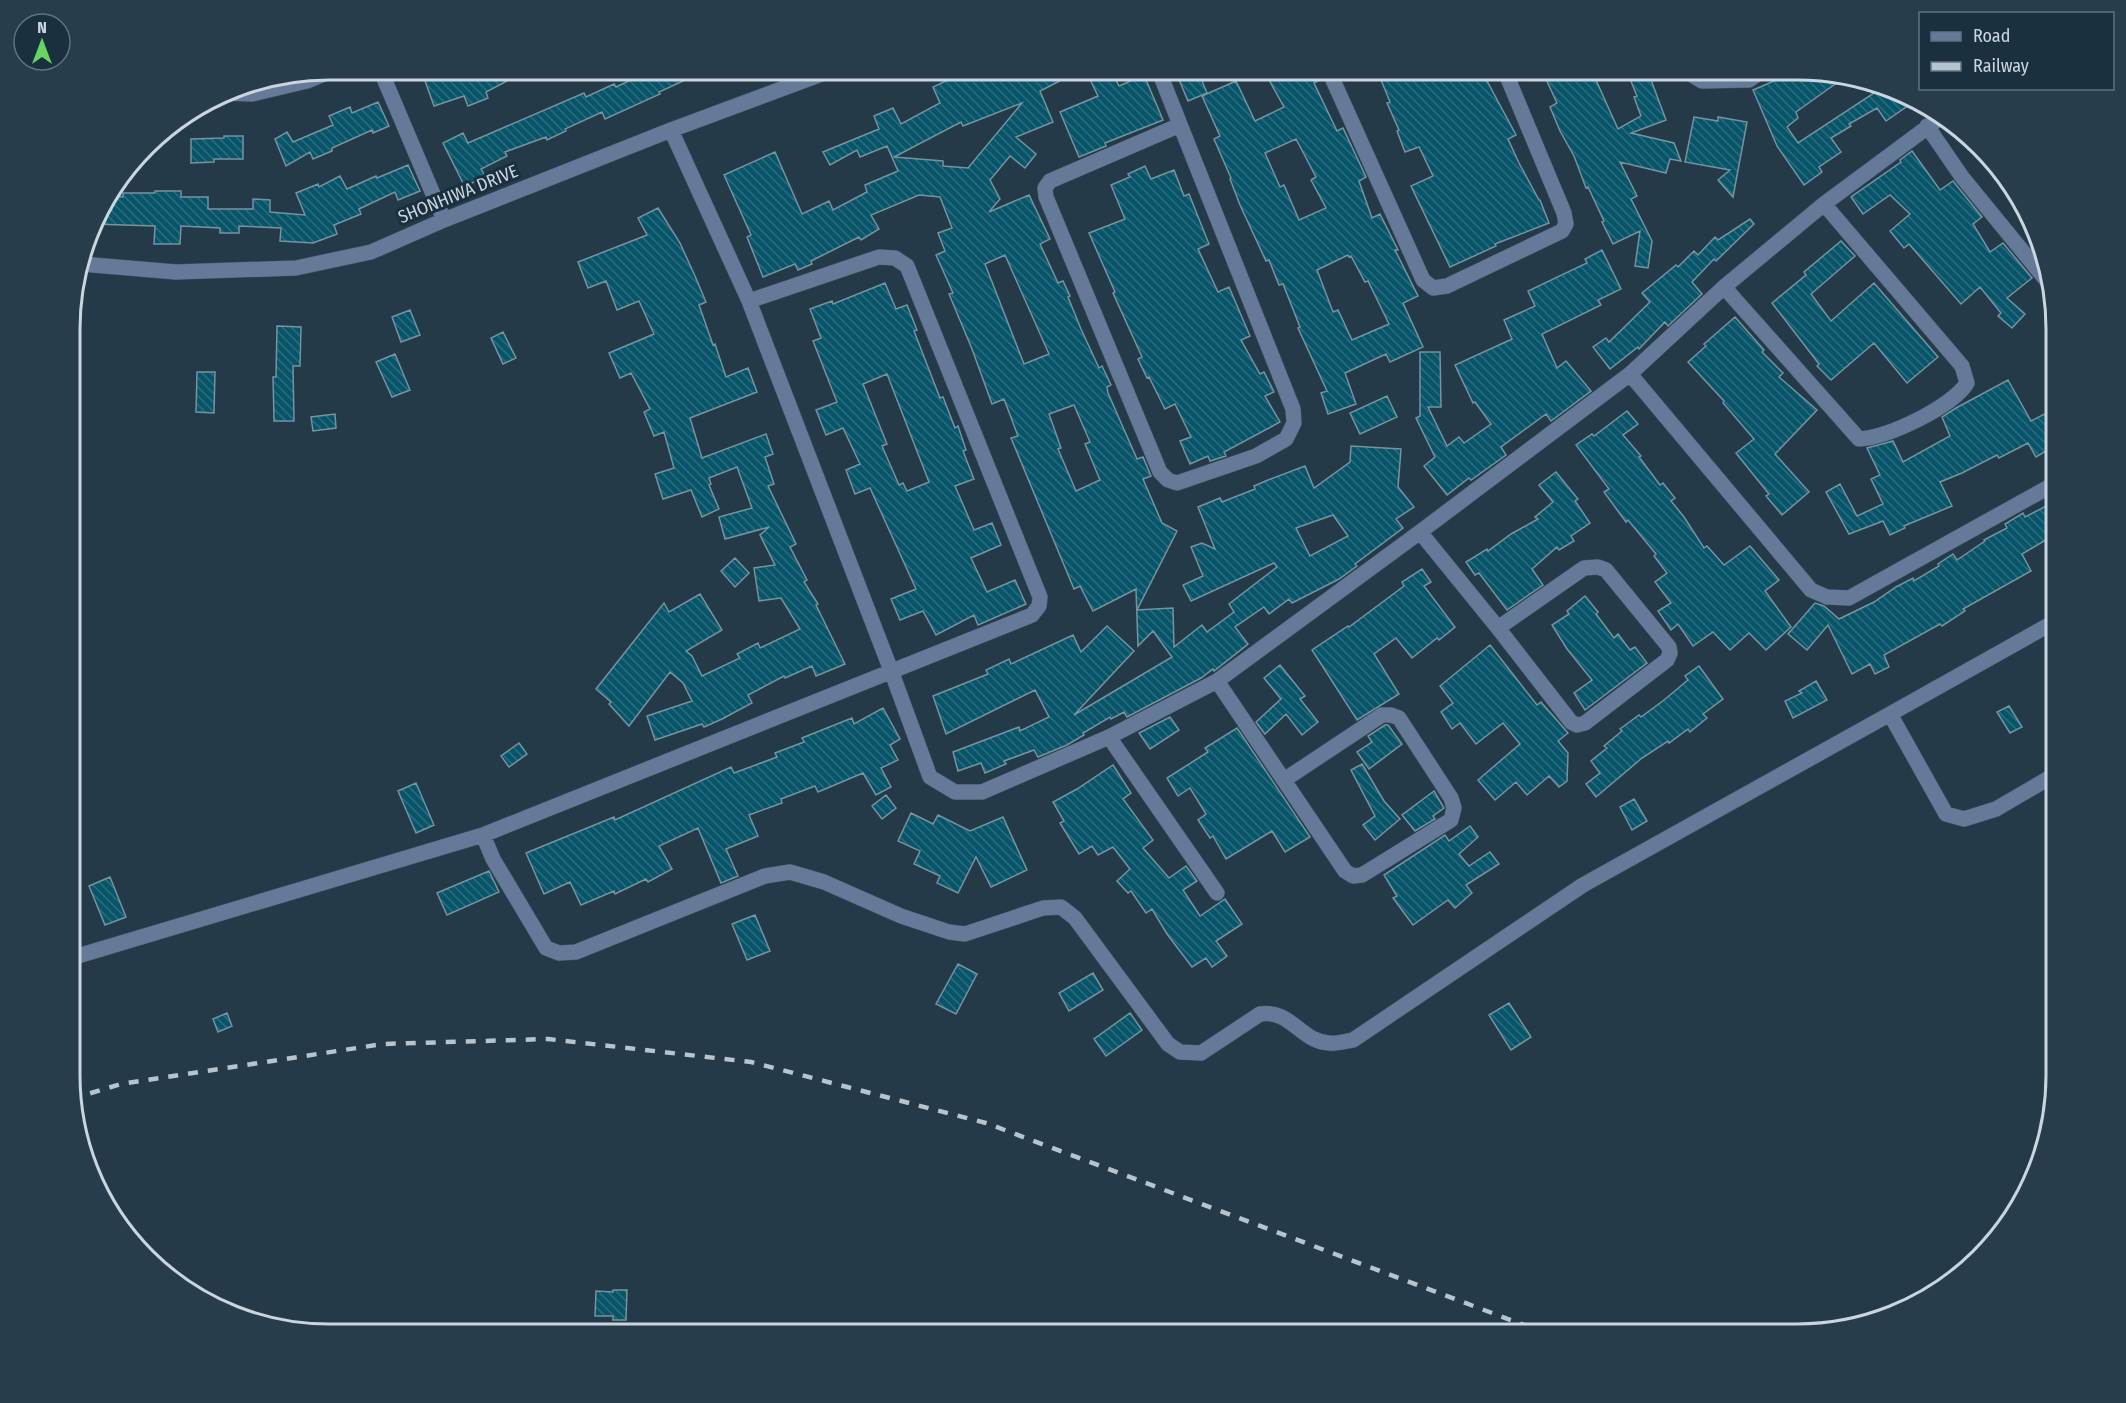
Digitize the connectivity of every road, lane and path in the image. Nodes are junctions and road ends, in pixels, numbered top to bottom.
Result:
1 (308, 80) edge
2 (385, 80) edge
3 (805, 80) edge
4 (1162, 80) edge
5 (1333, 80) edge
6 (1509, 80) edge
7 (1700, 80) edge
8 (1749, 80) edge
9 (246, 94) edge
10 (1935, 121) edge
11 (1180, 125) junction
12 (1927, 126) junction
13 (671, 130) junction
14 (1824, 204) junction
15 (444, 220) junction
16 (88, 265) edge
17 (2040, 273) edge
18 (1724, 287) junction
19 (749, 301) junction
20 (1630, 374) junction
21 (2047, 488) edge
22 (1420, 532) junction
23 (2047, 626) edge
24 (1498, 628) junction
25 (892, 673) junction
26 (1217, 681) junction
27 (1890, 714) junction
28 (1109, 737) junction
29 (2047, 779) edge
30 (1284, 780) junction
31 (483, 835) junction
32 (1217, 893) dead end
33 (80, 955) edge

1 - 9 street
2 - 15 street
3 - 13 street, SHONHIWA DRIVE
4 - 11 street
5 - 6 street
7 - 8 street
10 - 12 street
11 - 11 street
12 - 14 street
12 - 17 street
13 - 15 street, SHONHIWA DRIVE
13 - 19 street
14 - 18 street
14 - 18 street
15 - 16 street, SHONHIWA DRIVE
18 - 20 street
19 - 25 street
19 - 25 street
20 - 21 street
20 - 22 street
22 - 24 street
22 - 26 street
23 - 27 street
24 - 24 street
25 - 28 street
25 - 31 street
26 - 28 street
26 - 30 street
27 - 29 street
27 - 31 street
28 - 32 street
30 - 30 street
31 - 33 street

